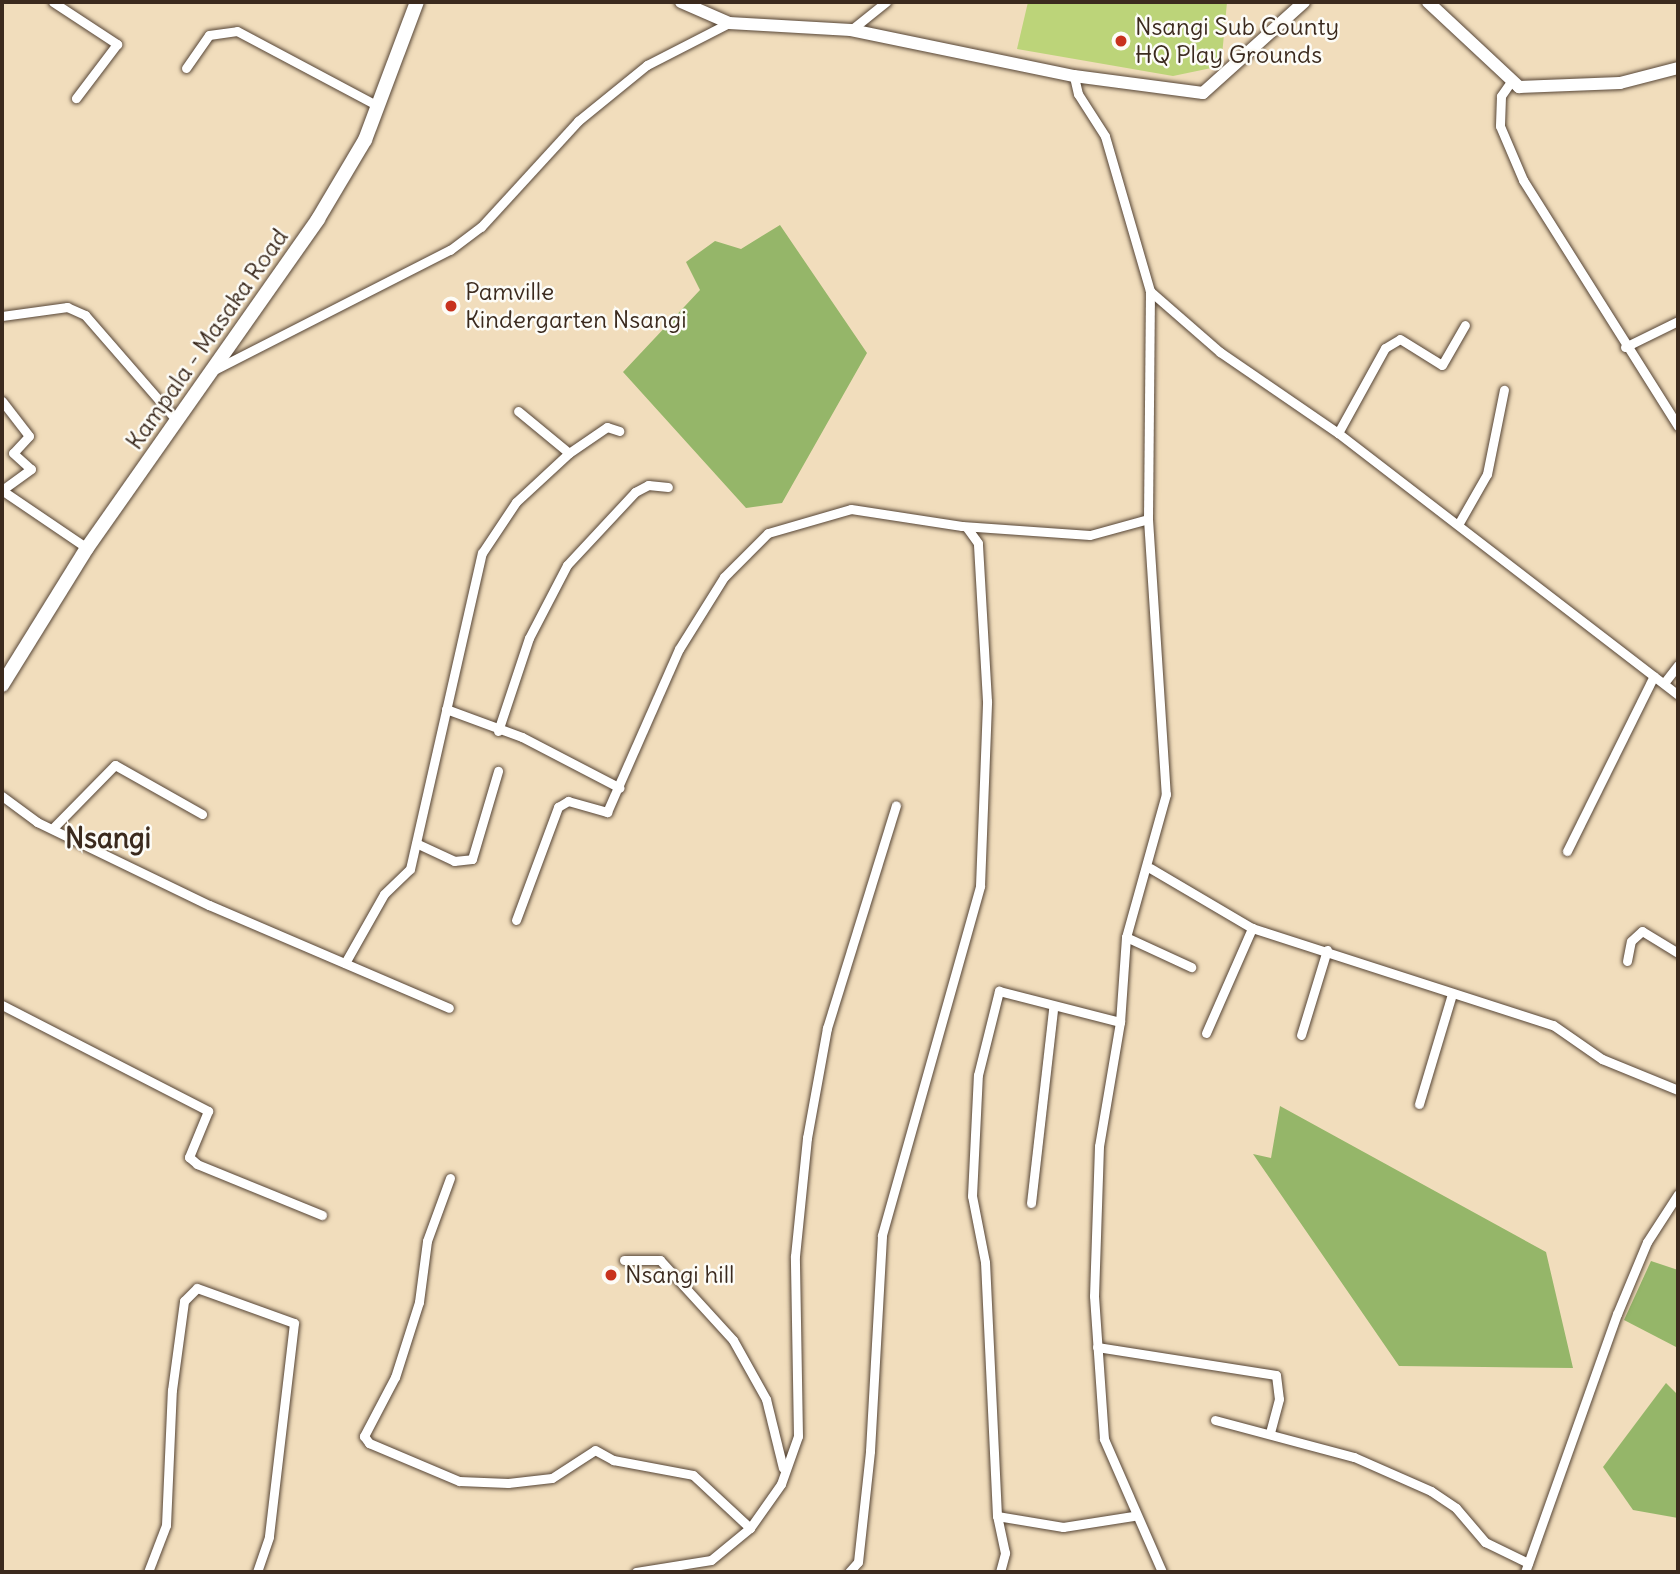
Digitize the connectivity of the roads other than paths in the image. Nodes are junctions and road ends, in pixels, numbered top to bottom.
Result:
1 (53, 2) edge
2 (417, 2) edge
3 (681, 2) edge
4 (886, 2) edge
5 (1304, 2) edge
6 (1428, 2) edge
7 (729, 23) junction
8 (851, 30) junction
9 (186, 68) dead end
10 (1678, 68) edge
11 (1074, 76) junction
12 (1510, 83) junction
13 (76, 98) dead end
14 (378, 106) junction
15 (1150, 291) junction
16 (3, 316) edge
17 (1678, 321) edge
18 (1465, 325) dead end
19 (1625, 347) junction
20 (214, 370) junction
21 (1504, 390) dead end
22 (2, 401) edge
23 (518, 411) dead end
24 (177, 421) junction
25 (1678, 426) edge
26 (619, 431) dead end
27 (1338, 433) junction
28 (569, 453) junction
29 (668, 487) dead end
30 (2, 491) edge
31 (1148, 519) junction
32 (1459, 523) junction
33 (962, 526) junction
34 (87, 548) junction
35 (1678, 665) edge
36 (1654, 676) junction
37 (1664, 683) junction
38 (2, 685) edge
39 (1678, 695) edge
40 (446, 709) junction
41 (498, 731) junction
42 (498, 771) dead end
43 (620, 788) junction
44 (2, 796) edge
45 (896, 805) dead end
46 (202, 814) dead end
47 (54, 827) junction
48 (418, 844) junction
49 (1567, 851) dead end
50 (1150, 868) junction
51 (516, 920) dead end
52 (1252, 928) junction
53 (1126, 937) junction
54 (1327, 950) junction
55 (1678, 953) edge
56 (1627, 961) dead end
57 (345, 963) junction
58 (1191, 967) dead end
59 (1451, 997) junction
60 (2, 1005) edge
61 (449, 1008) dead end
62 (1053, 1009) junction
63 (1120, 1022) junction
64 (1206, 1033) dead end
65 (1301, 1035) dead end
66 (1678, 1090) edge
67 (1419, 1104) dead end
68 (450, 1178) dead end
69 (1678, 1194) edge
70 (1031, 1203) dead end
71 (322, 1215) dead end
72 (624, 1260) dead end
73 (1097, 1347) junction
74 (1215, 1420) dead end
75 (1270, 1433) junction
76 (781, 1483) junction
77 (997, 1516) junction
78 (1133, 1516) junction
79 (750, 1528) junction
80 (1527, 1568) edge
81 (148, 1572) edge
82 (257, 1572) edge
83 (636, 1572) edge
84 (849, 1572) edge
85 (1000, 1572) edge
86 (1162, 1572) edge

1 - 13 street
2 - 14 main road, Kampala - Masaka Road
3 - 7 street
4 - 8 street
5 - 11 street
6 - 12 street
7 - 8 street
7 - 20 street
8 - 11 street
9 - 14 street
10 - 12 street
11 - 15 street
12 - 19 street
14 - 20 main road, Kampala - Masaka Road
15 - 27 street
15 - 31 street
16 - 24 street
17 - 19 street
18 - 27 street
19 - 25 street
20 - 24 main road, Kampala - Masaka Road
21 - 32 street
22 - 30 street
23 - 28 street
24 - 34 main road, Kampala - Masaka Road
26 - 28 street
27 - 32 street
28 - 40 street
29 - 41 street
30 - 34 street
31 - 33 street
31 - 50 street
32 - 36 street
33 - 43 street
33 - 84 street
34 - 38 main road, Kampala - Masaka Road
35 - 37 street
36 - 37 street
36 - 49 street
37 - 39 street
40 - 41 street
40 - 48 street
41 - 43 street
42 - 48 street
43 - 51 street
44 - 47 street
45 - 76 street
46 - 47 street
47 - 57 street
48 - 57 street
50 - 52 street
50 - 53 street
52 - 54 street
52 - 64 street
53 - 58 street
53 - 63 street
54 - 59 street
54 - 65 street
55 - 56 street
57 - 61 street
59 - 66 street
59 - 67 street
60 - 71 street
62 - 63 street
62 - 70 street
62 - 77 street
63 - 73 street
68 - 79 street
69 - 80 street
72 - 76 street
73 - 75 street
73 - 78 street
74 - 75 street
75 - 80 street
76 - 79 street
77 - 78 street
77 - 85 street
78 - 86 street
79 - 83 street
81 - 82 street

